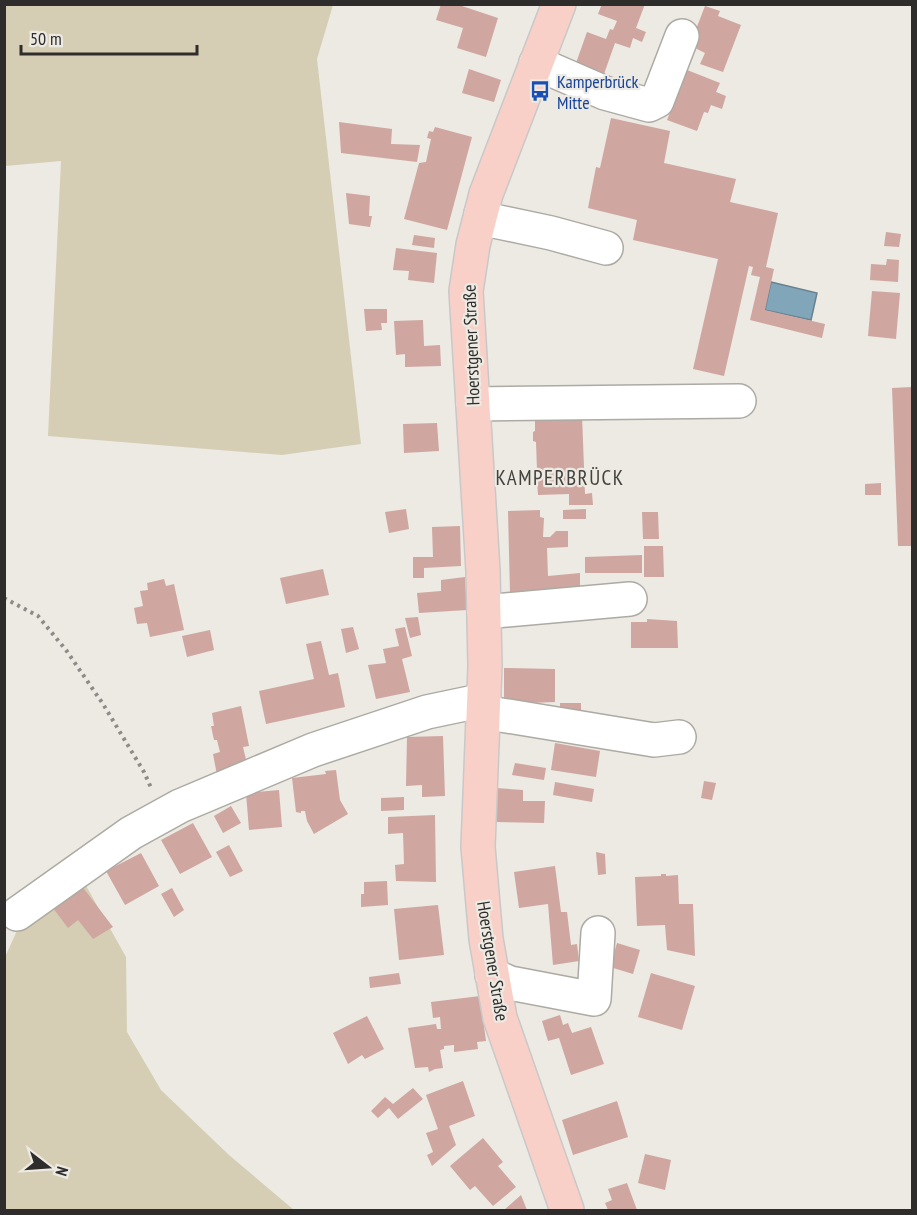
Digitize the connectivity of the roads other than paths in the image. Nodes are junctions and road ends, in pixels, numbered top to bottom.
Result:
1 (558, 4) edge
2 (682, 36) dead end
3 (536, 63) junction
4 (481, 214) junction
5 (606, 248) dead end
6 (739, 401) dead end
7 (473, 404) junction
8 (630, 599) dead end
9 (484, 612) junction
10 (483, 706) junction
11 (678, 737) dead end
12 (17, 914) dead end
13 (598, 933) dead end
14 (492, 975) junction
15 (567, 1210) edge

1 - 3 main road, Hoerstgener Straße
2 - 3 lane
3 - 4 main road, Hoerstgener Straße
4 - 5 lane
4 - 7 main road, Hoerstgener Straße
6 - 7 lane
7 - 9 main road, Hoerstgener Straße
8 - 9 lane
9 - 10 main road, Hoerstgener Straße
10 - 11 lane
10 - 12 lane
10 - 14 main road, Hoerstgener Straße
13 - 14 lane
14 - 15 main road, Hoerstgener Straße

